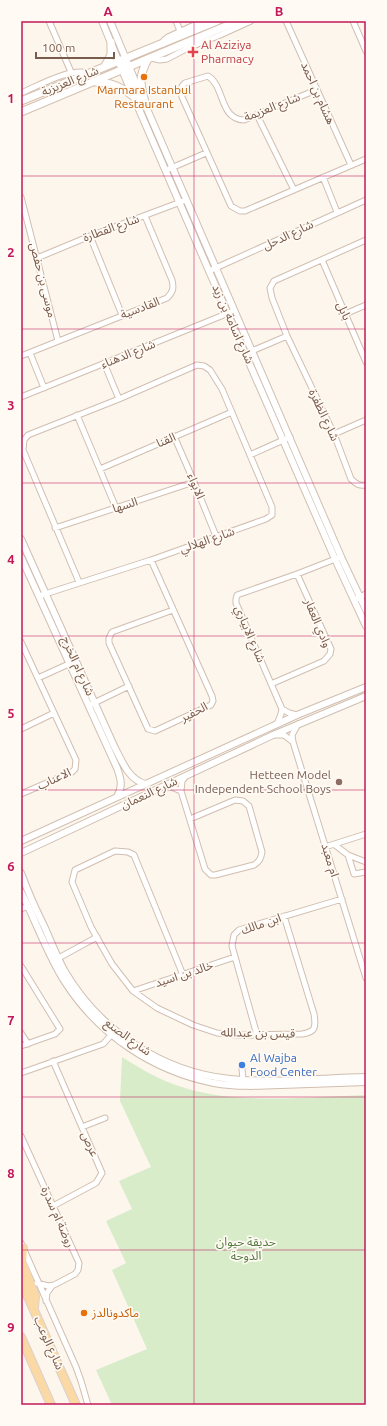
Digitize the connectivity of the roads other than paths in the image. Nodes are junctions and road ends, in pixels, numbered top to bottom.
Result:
1 (49, 21) edge
2 (102, 21) edge
3 (110, 21) edge
4 (176, 21) edge
5 (203, 21) edge
6 (217, 21) edge
7 (238, 21) edge
8 (251, 21) edge
9 (286, 21) edge
10 (353, 21) edge
11 (180, 31) junction
12 (111, 42) junction
13 (163, 44) junction
14 (366, 51) edge
15 (149, 59) junction
16 (122, 60) junction
17 (105, 66) junction
18 (126, 70) junction
19 (70, 72) junction
20 (88, 73) junction
21 (94, 82) junction
22 (316, 90) junction
23 (21, 93) edge
24 (134, 96) junction
25 (21, 101) edge
26 (145, 103) junction
27 (21, 112) edge
28 (257, 115) junction
29 (206, 152) junction
30 (366, 159) edge
31 (351, 165) junction
32 (173, 168) junction
33 (166, 170) junction
34 (323, 177) junction
35 (294, 190) junction
36 (21, 197) edge
37 (366, 200) edge
38 (183, 201) junction
39 (337, 212) junction
40 (145, 216) junction
41 (90, 236) junction
42 (366, 240) edge
43 (37, 258) junction
44 (322, 260) junction
45 (216, 268) junction
46 (209, 271) junction
47 (366, 305) edge
48 (235, 311) junction
49 (228, 314) junction
50 (345, 314) junction
51 (122, 315) junction
52 (287, 336) junction
53 (58, 341) junction
54 (252, 351) junction
55 (30, 353) junction
56 (246, 354) junction
57 (21, 356) edge
58 (366, 362) edge
59 (104, 363) junction
60 (44, 388) junction
61 (21, 398) edge
62 (119, 399) junction
63 (232, 412) junction
64 (77, 415) junction
65 (366, 420) edge
66 (334, 434) junction
67 (174, 436) junction
68 (287, 439) junction
69 (250, 456) junction
70 (100, 469) junction
71 (194, 482) junction
72 (366, 485) edge
73 (116, 508) junction
74 (55, 528) junction
75 (216, 536) junction
76 (21, 539) edge
77 (21, 557) edge
78 (338, 557) junction
79 (150, 560) junction
80 (297, 574) junction
81 (79, 582) junction
82 (42, 594) junction
83 (360, 597) edge
84 (173, 610) junction
85 (366, 610) edge
86 (366, 626) edge
87 (21, 642) edge
88 (73, 662) junction
89 (38, 678) junction
90 (271, 684) junction
91 (129, 686) junction
92 (366, 687) edge
93 (366, 696) edge
94 (92, 704) junction
95 (282, 709) junction
96 (54, 713) junction
97 (297, 715) junction
98 (277, 724) junction
99 (298, 724) junction
100 (21, 729) edge
101 (273, 735) junction
102 (293, 742) junction
103 (186, 776) junction
104 (145, 784) junction
105 (163, 786) junction
106 (181, 791) junction
107 (21, 794) edge
108 (117, 797) junction
109 (190, 819) junction
110 (366, 834) edge
111 (21, 841) edge
112 (335, 845) junction
113 (325, 847) junction
114 (21, 853) edge
115 (348, 854) junction
116 (366, 862) edge
117 (366, 872) edge
118 (21, 873) edge
119 (21, 892) edge
120 (342, 899) junction
121 (28, 906) junction
122 (21, 909) edge
123 (284, 916) junction
124 (97, 937) junction
125 (235, 957) junction
126 (56, 959) junction
127 (21, 966) edge
128 (183, 975) junction
129 (366, 978) edge
130 (133, 991) junction
131 (21, 1033) edge
132 (113, 1033) junction
133 (257, 1035) junction
134 (28, 1044) junction
135 (21, 1046) edge
136 (53, 1061) junction
137 (242, 1070) dead end
138 (21, 1073) edge
139 (366, 1077) edge
140 (243, 1080) junction
141 (366, 1082) edge
142 (105, 1118) dead end
143 (82, 1127) junction
144 (21, 1136) edge
145 (53, 1206) junction
146 (22, 1246) edge
147 (21, 1280) edge
148 (38, 1283) junction
149 (52, 1286) junction
150 (46, 1301) junction
151 (34, 1310) junction
152 (21, 1338) edge
153 (51, 1405) edge
154 (76, 1405) edge
155 (88, 1405) edge

1 - 19 street
2 - 12 street
3 - 16 street
4 - 11 street
5 - 11 street, شارع العزيزية
6 - 13 main road, شارع العزيزية
7 - 15 main road, شارع العزيزية
8 - 15 street, شارع العزيزية
9 - 22 street, هشام بن احمد
10 - 14 street
11 - 13 street, شارع العزيزية
12 - 16 street
12 - 17 main road
13 - 16 main road, شارع العزيزية
15 - 18 main road, شارع العزيزية
15 - 26 main road
16 - 17 main road, شارع العزيزية
16 - 18 main road
17 - 20 main road, شارع العزيزية
18 - 21 main road, شارع العزيزية
18 - 24 street, شارع اسامة بن زيد
18 - 26 main road
19 - 20 street
19 - 23 street
20 - 25 main road, شارع العزيزية
21 - 24 main road
21 - 27 main road, شارع العزيزية
22 - 28 street, شارع العزيمة
22 - 31 street, هشام بن احمد
24 - 33 street, شارع اسامة بن زيد
26 - 32 street, شارع اسامة بن زيد
28 - 29 street, شارع العزيمة
28 - 35 street
29 - 32 street
29 - 35 street, شارع العزيمة
30 - 31 street, شارع العزيمة
31 - 34 street, شارع العزيمة
32 - 33 street
32 - 38 street, شارع اسامة بن زيد
33 - 38 street, شارع اسامة بن زيد
34 - 35 street, شارع العزيمة
34 - 39 street
36 - 43 street, موسى بن حفص
37 - 39 street, شارع الدحل
38 - 40 street, شارع القطارة
38 - 45 street, شارع اسامة بن زيد
38 - 46 street, شارع اسامة بن زيد
39 - 45 street, شارع الدحل
40 - 41 street, شارع القطارة
40 - 51 street, القادسية
41 - 43 street, شارع القطارة
41 - 51 street
42 - 44 street, شارع الظفرة
43 - 53 street, موسى بن حفص
44 - 50 street, بابل
44 - 52 street, شارع الظفرة
45 - 46 street, شارع الدحل
45 - 48 street, شارع اسامة بن زيد
46 - 49 street, شارع اسامة بن زيد
47 - 50 street
48 - 49 street, شارع الدهناء
48 - 54 street, شارع اسامة بن زيد
49 - 56 street, شارع اسامة بن زيد
49 - 59 street, شارع الدهناء
50 - 58 street, بابل
51 - 53 street, القادسية
52 - 54 street
52 - 66 street, شارع الظفرة
53 - 55 street, القادسية
54 - 56 street
54 - 68 street, شارع اسامة بن زيد
55 - 57 street, القادسية
55 - 60 street
56 - 68 street, شارع اسامة بن زيد
59 - 60 street, شارع الدهناء
59 - 62 street
60 - 61 street, شارع الدهناء
62 - 63 street, شارع الهلالي
62 - 64 street, شارع الهلالي
63 - 67 street, القنا
63 - 69 street, شارع الهلالي
64 - 70 street
64 - 74 street, شارع الهلالي
65 - 66 street
66 - 72 street, شارع الظفرة
67 - 70 street, القنا
67 - 71 street, الابواء
68 - 69 street
68 - 78 street, شارع اسامة بن زيد
69 - 75 street, شارع الهلالي
70 - 73 street
71 - 73 street, السها
71 - 75 street, الابواء
73 - 74 street, السها
74 - 81 street, شارع الهلالي
75 - 79 street, شارع الهلالي
76 - 82 street, شارع ام الخرج
77 - 82 street, شارع ام الخرج
78 - 80 street, شارع الابياري
78 - 83 street, شارع اسامة بن زيد
79 - 81 street, شارع الهلالي
79 - 84 street, الحفير
80 - 90 street, وادي العقار
80 - 90 street, شارع الابياري
81 - 82 street, شارع الهلالي
82 - 88 street, شارع ام الخرج
83 - 85 street, شارع اسامة بن زيد
83 - 86 street, شارع اسامة بن زيد
84 - 91 street, الحفير
84 - 91 street, الحفير
87 - 89 street, الاعناب
88 - 89 street
88 - 94 street, شارع ام الخرج
89 - 96 street, الاعناب
90 - 95 street, شارع الابياري
91 - 94 street
92 - 97 street, شارع النعمان
93 - 99 street, شارع النعمان
94 - 104 street, شارع ام الخرج
94 - 108 street, شارع ام الخرج
95 - 97 street
95 - 98 street
96 - 100 street
96 - 107 street, الاعناب
97 - 98 street, شارع النعمان
98 - 104 street, شارع النعمان
99 - 101 street, شارع النعمان
99 - 102 street
101 - 102 street
101 - 103 street, شارع النعمان
102 - 113 street, ام معبد
103 - 105 street, شارع النعمان
103 - 106 street
104 - 108 street, شارع النعمان
105 - 106 street
105 - 114 street, شارع النعمان
106 - 109 street
108 - 111 street, شارع النعمان
109 - 109 street
110 - 112 street
112 - 113 street
112 - 115 street
113 - 120 street, ام معبد
115 - 116 street
115 - 117 street
118 - 126 street, شارع الصنع
119 - 121 street, شارع الصنع
120 - 123 street, ابن مالك
120 - 129 street, ام معبد
121 - 122 street
121 - 126 street, شارع الصنع
123 - 125 street, ابن مالك
123 - 133 street, قيس بن عبدالله
124 - 126 street
124 - 128 street, قيس بن عبدالله
124 - 130 street, قيس بن عبدالله
125 - 128 street, خالد بن اسيد
125 - 133 street, ابن مالك
126 - 132 street, شارع الصنع
127 - 134 street
128 - 130 street, خالد بن اسيد
130 - 133 street, قيس بن عبدالله
131 - 134 street
132 - 136 street
132 - 140 street, شارع الصنع
132 - 141 street, شارع الصنع
134 - 135 street
136 - 138 street
136 - 143 street, عرص
137 - 140 street
139 - 140 street, شارع الصنع
142 - 143 street
143 - 145 street, عرص
144 - 145 street, روضة ام سدرة
145 - 149 street, روضة ام سدرة
146 - 148 street
146 - 151 main road
147 - 151 main road, شارع الوعب
148 - 149 street
148 - 150 street
149 - 150 street
150 - 155 street
151 - 154 main road, شارع الوعب
152 - 153 main road, شارع الوعب

